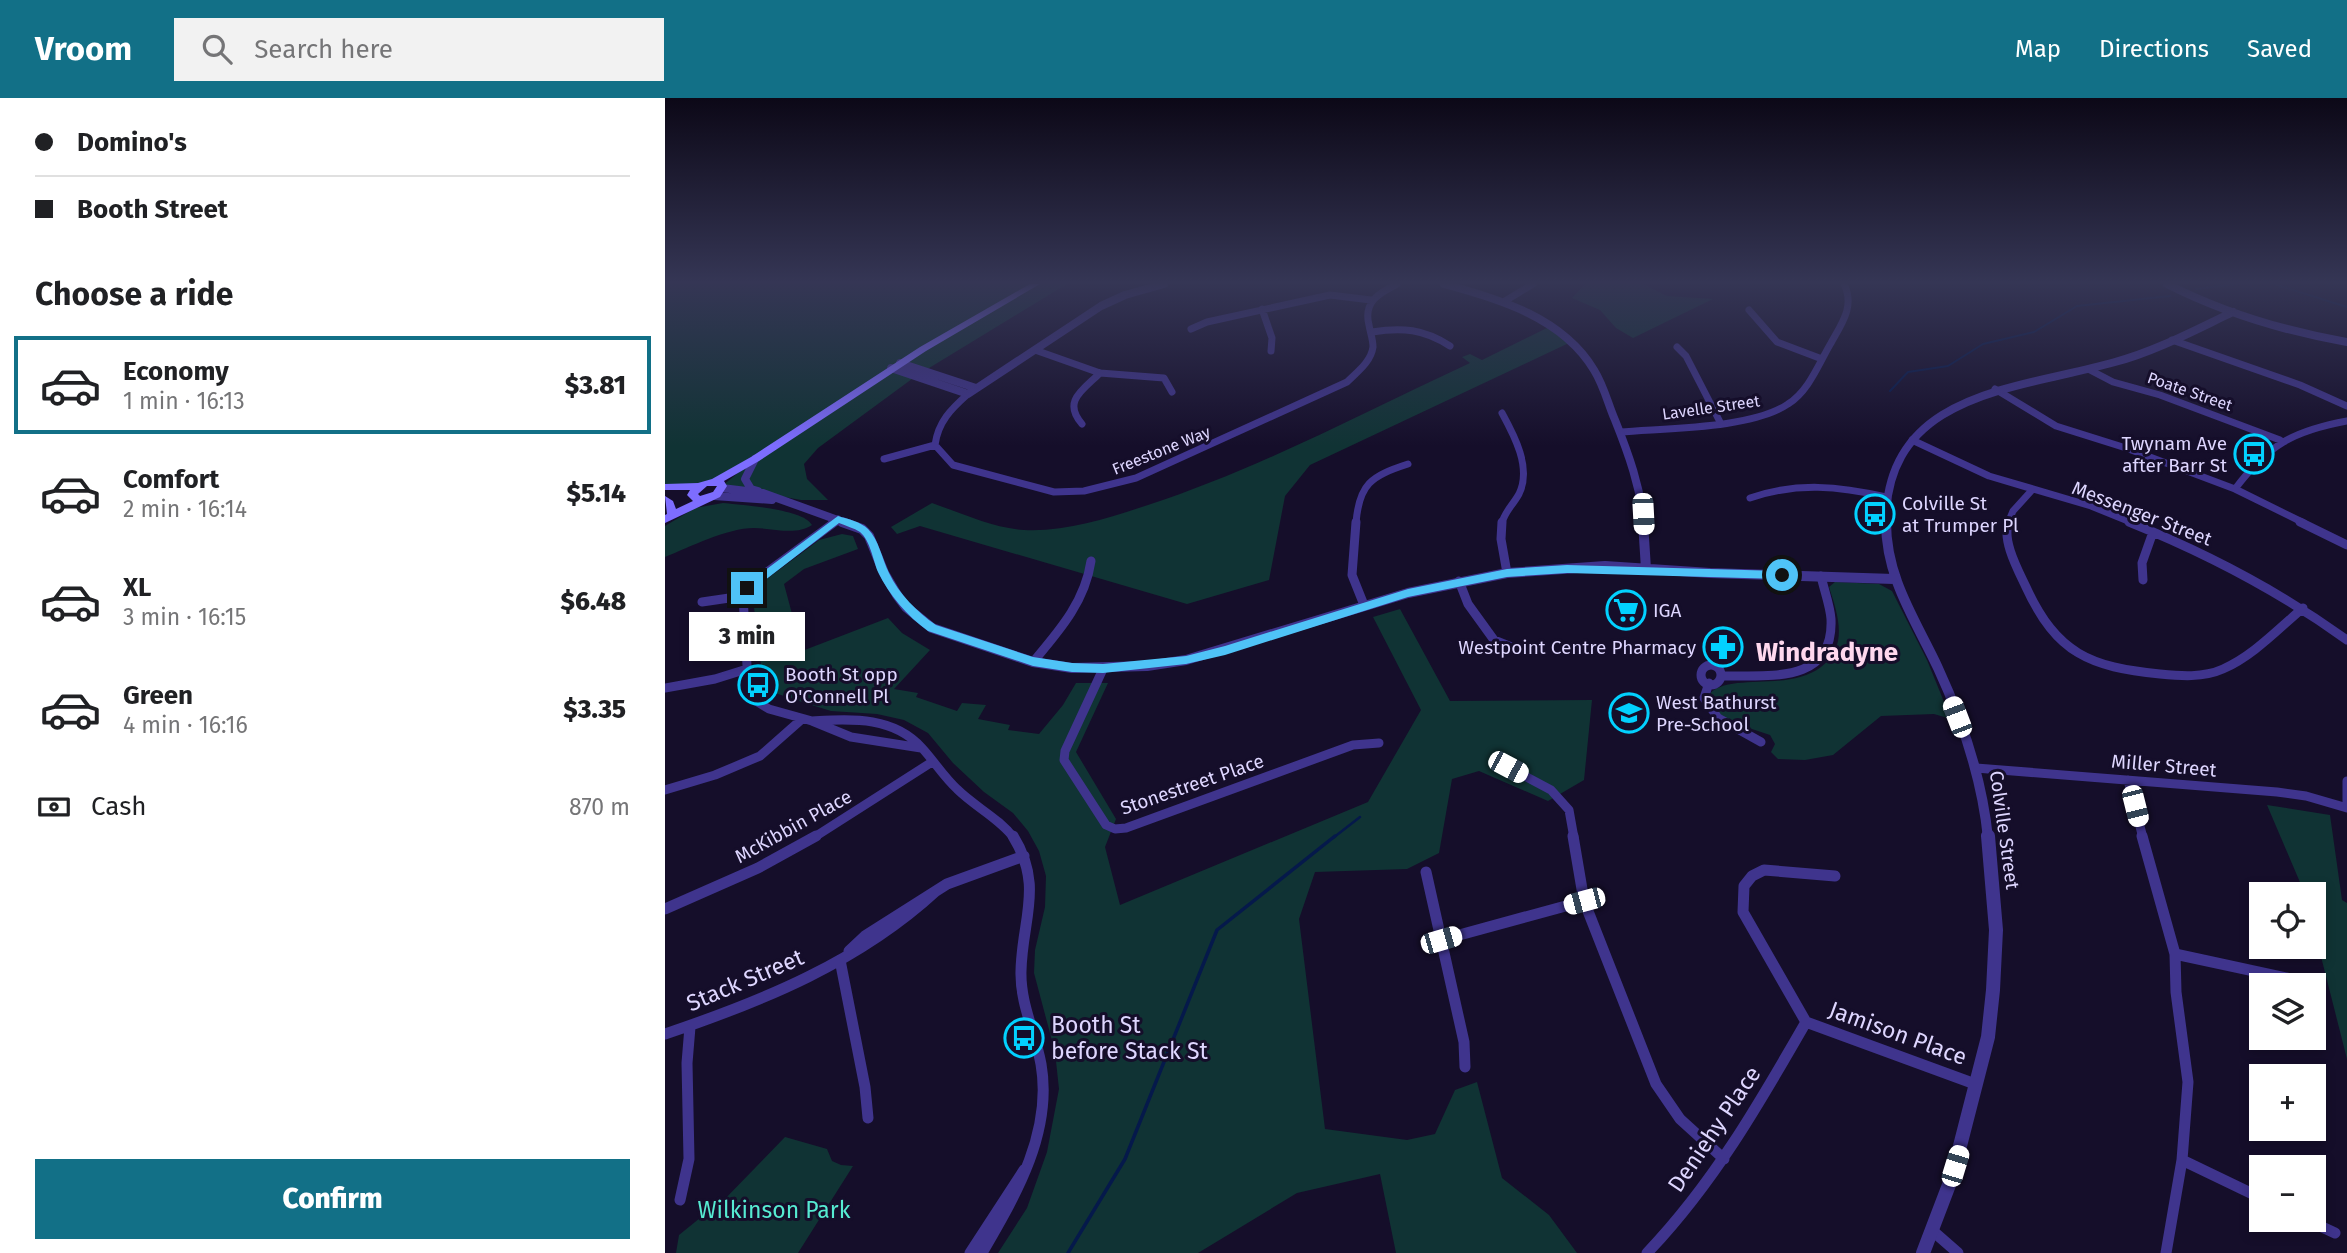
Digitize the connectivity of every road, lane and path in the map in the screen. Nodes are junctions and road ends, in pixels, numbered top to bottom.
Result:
1 (943, 338) edge
2 (1053, 338) edge
3 (1272, 338) edge
4 (1373, 338) edge
5 (1435, 338) edge
6 (1565, 338) edge
7 (1773, 338) edge
8 (1834, 338) edge
9 (2177, 338) edge
10 (2325, 338) edge
11 (2172, 340) junction
12 (2347, 342) edge
13 (1450, 346) dead end
14 (1677, 347) dead end
15 (1035, 350) junction
16 (1271, 351) dead end
17 (1822, 359) junction
18 (896, 365) junction
19 (2090, 370) junction
20 (1100, 373) junction
21 (976, 388) junction
22 (1995, 389) junction
23 (1172, 392) dead end
24 (968, 394) junction
25 (2347, 406) edge
26 (1502, 413) dead end
27 (2347, 421) edge
28 (1720, 422) junction
29 (1082, 424) dead end
30 (1620, 432) junction
31 (1912, 440) junction
32 (2280, 440) junction
33 (935, 445) junction
34 (755, 459) junction
35 (884, 459) dead end
36 (1408, 464) dead end
37 (720, 485) junction
38 (665, 486) edge
39 (2235, 489) junction
40 (2032, 490) junction
41 (695, 492) junction
42 (764, 493) junction
43 (665, 496) edge
44 (1886, 497) junction
45 (709, 498) junction
46 (1750, 498) dead end
47 (778, 500) junction
48 (667, 516) edge
49 (838, 519) junction
50 (2153, 532) junction
51 (2346, 543) edge
52 (1091, 561) dead end
53 (1646, 569) junction
54 (1507, 573) junction
55 (1821, 576) junction
56 (1894, 579) junction
57 (2143, 580) dead end
58 (1459, 581) junction
59 (743, 596) junction
60 (702, 602) dead end
61 (1364, 605) junction
62 (2303, 608) junction
63 (2347, 640) edge
64 (1519, 650) dead end
65 (1033, 662) junction
66 (747, 668) junction
67 (1103, 669) junction
68 (1722, 676) junction
69 (1709, 683) junction
70 (665, 688) edge
71 (807, 720) junction
72 (1761, 742) dead end
73 (1379, 743) dead end
74 (922, 748) junction
75 (932, 762) junction
76 (1508, 767) dead end
77 (1976, 768) junction
78 (2128, 780) junction
79 (2347, 781) edge
80 (665, 790) edge
81 (2347, 808) edge
82 (1024, 856) junction
83 (1426, 872) dead end
84 (1835, 876) dead end
85 (1584, 901) junction
86 (665, 909) edge
87 (1441, 940) junction
88 (2175, 954) junction
89 (840, 960) junction
90 (2263, 973) edge
91 (1807, 1022) junction
92 (690, 1027) junction
93 (665, 1034) edge
94 (1465, 1067) dead end
95 (1975, 1084) junction
96 (868, 1118) dead end
97 (1724, 1159) junction
98 (2182, 1160) junction
99 (1027, 1166) junction
100 (2249, 1192) edge
101 (680, 1200) dead end
102 (2326, 1229) edge
103 (1934, 1232) junction
104 (2335, 1233) dead end
105 (970, 1253) edge
106 (982, 1253) edge
107 (1647, 1253) edge
108 (1923, 1253) edge
109 (1958, 1253) edge
110 (2166, 1253) edge

1 - 18 main road
2 - 15 street
3 - 16 street
4 - 33 street, Freestone Way
5 - 13 street
6 - 30 street
7 - 17 street
8 - 17 street, Lavelle Street
9 - 11 street, Colville Street
10 - 12 street
11 - 19 street, Colville Street
11 - 25 street
14 - 28 street
15 - 20 street
15 - 21 street
17 - 28 street, Lavelle Street
18 - 21 street
18 - 24 street
18 - 34 main road
19 - 22 street, Colville Street
19 - 32 street, Poate Street
20 - 23 street
20 - 29 street
21 - 24 street
22 - 31 street, Colville Street
22 - 39 street
24 - 33 street
26 - 54 street
27 - 32 street
28 - 30 street, Lavelle Street
30 - 53 street
31 - 40 street, Messenger Street
31 - 44 street, Colville Street
32 - 39 street
33 - 35 street
34 - 37 main road
34 - 42 street
36 - 61 street
37 - 41 main road
37 - 42 street
37 - 45 main road
38 - 41 main road
39 - 51 street
40 - 50 street, Messenger Street
40 - 62 street
41 - 43 main road
41 - 45 main road
41 - 48 main road
42 - 47 street
43 - 48 main road
44 - 46 street
44 - 56 street, Colville Street
45 - 47 street
45 - 48 main road
47 - 49 street
49 - 59 street
49 - 65 street
50 - 57 street
50 - 62 street, Messenger Street
52 - 65 street
53 - 54 street
53 - 55 street
54 - 58 street
55 - 56 street
55 - 68 street
56 - 77 street, Colville Street
58 - 61 street
58 - 64 street
59 - 60 street
59 - 66 street
61 - 67 street
62 - 63 street, Messenger Street
65 - 67 street
66 - 70 street
66 - 71 street
67 - 73 street, Stonestreet Place
68 - 69 street
68 - 69 street
69 - 72 street
71 - 74 street
71 - 74 street
71 - 80 street
74 - 75 street
75 - 82 street
75 - 86 street, McKibbin Place
76 - 85 street
77 - 78 street, Miller Street
77 - 95 street, Colville Street
78 - 81 street, Miller Street
78 - 88 street
79 - 81 street
82 - 89 street, Stack Street
82 - 99 street
83 - 87 street
84 - 91 street, Jamison Place
85 - 87 street
85 - 97 street
87 - 94 street
88 - 90 street
88 - 98 street
89 - 92 street, Stack Street
89 - 96 street
91 - 95 street, Jamison Place
91 - 97 street, Deniehy Place
92 - 93 street, Stack Street
92 - 101 street
95 - 103 street, Colville Street
97 - 107 street, Deniehy Place
98 - 100 street
98 - 110 street
99 - 105 street
99 - 106 street
102 - 104 street
103 - 108 street, Colville Street
103 - 109 street

